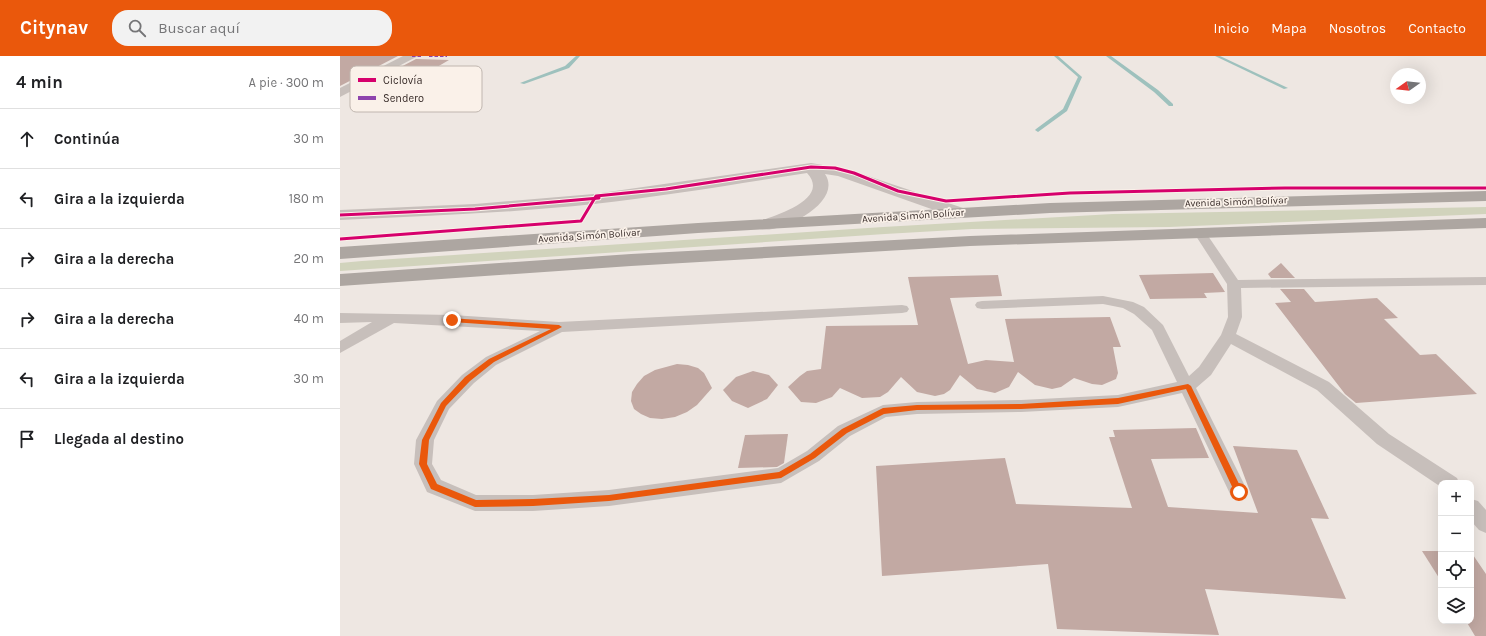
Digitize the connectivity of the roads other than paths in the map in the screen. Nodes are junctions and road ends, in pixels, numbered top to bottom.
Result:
1 (412, 56) edge
2 (392, 66) edge
3 (350, 87) edge
4 (340, 92) edge
5 (811, 168) junction
6 (1486, 196) edge
7 (960, 213) junction
8 (340, 215) edge
9 (1486, 223) edge
10 (766, 225) junction
11 (1200, 234) junction
12 (340, 253) edge
13 (340, 280) edge
14 (1486, 281) edge
15 (1234, 284) junction
16 (982, 305) dead end
17 (902, 309) dead end
18 (340, 318) edge
19 (392, 319) junction
20 (559, 327) junction
21 (1228, 336) junction
22 (340, 348) edge
23 (1188, 386) junction
24 (1445, 480) edge
25 (1239, 492) dead end
26 (1474, 510) edge
27 (1486, 524) edge

1 - 2 street
3 - 4 street
5 - 7 street
5 - 8 street
5 - 10 street
6 - 7 highway, Avenida Simón Bolívar
7 - 10 highway, Avenida Simón Bolívar
9 - 11 highway
10 - 12 highway, Avenida Simón Bolívar
11 - 13 highway
11 - 15 lane
14 - 15 lane
15 - 21 lane
16 - 23 lane
17 - 20 lane
18 - 19 lane
19 - 20 lane
19 - 22 lane
20 - 23 lane
21 - 23 lane
21 - 24 lane
23 - 25 lane
26 - 27 lane

